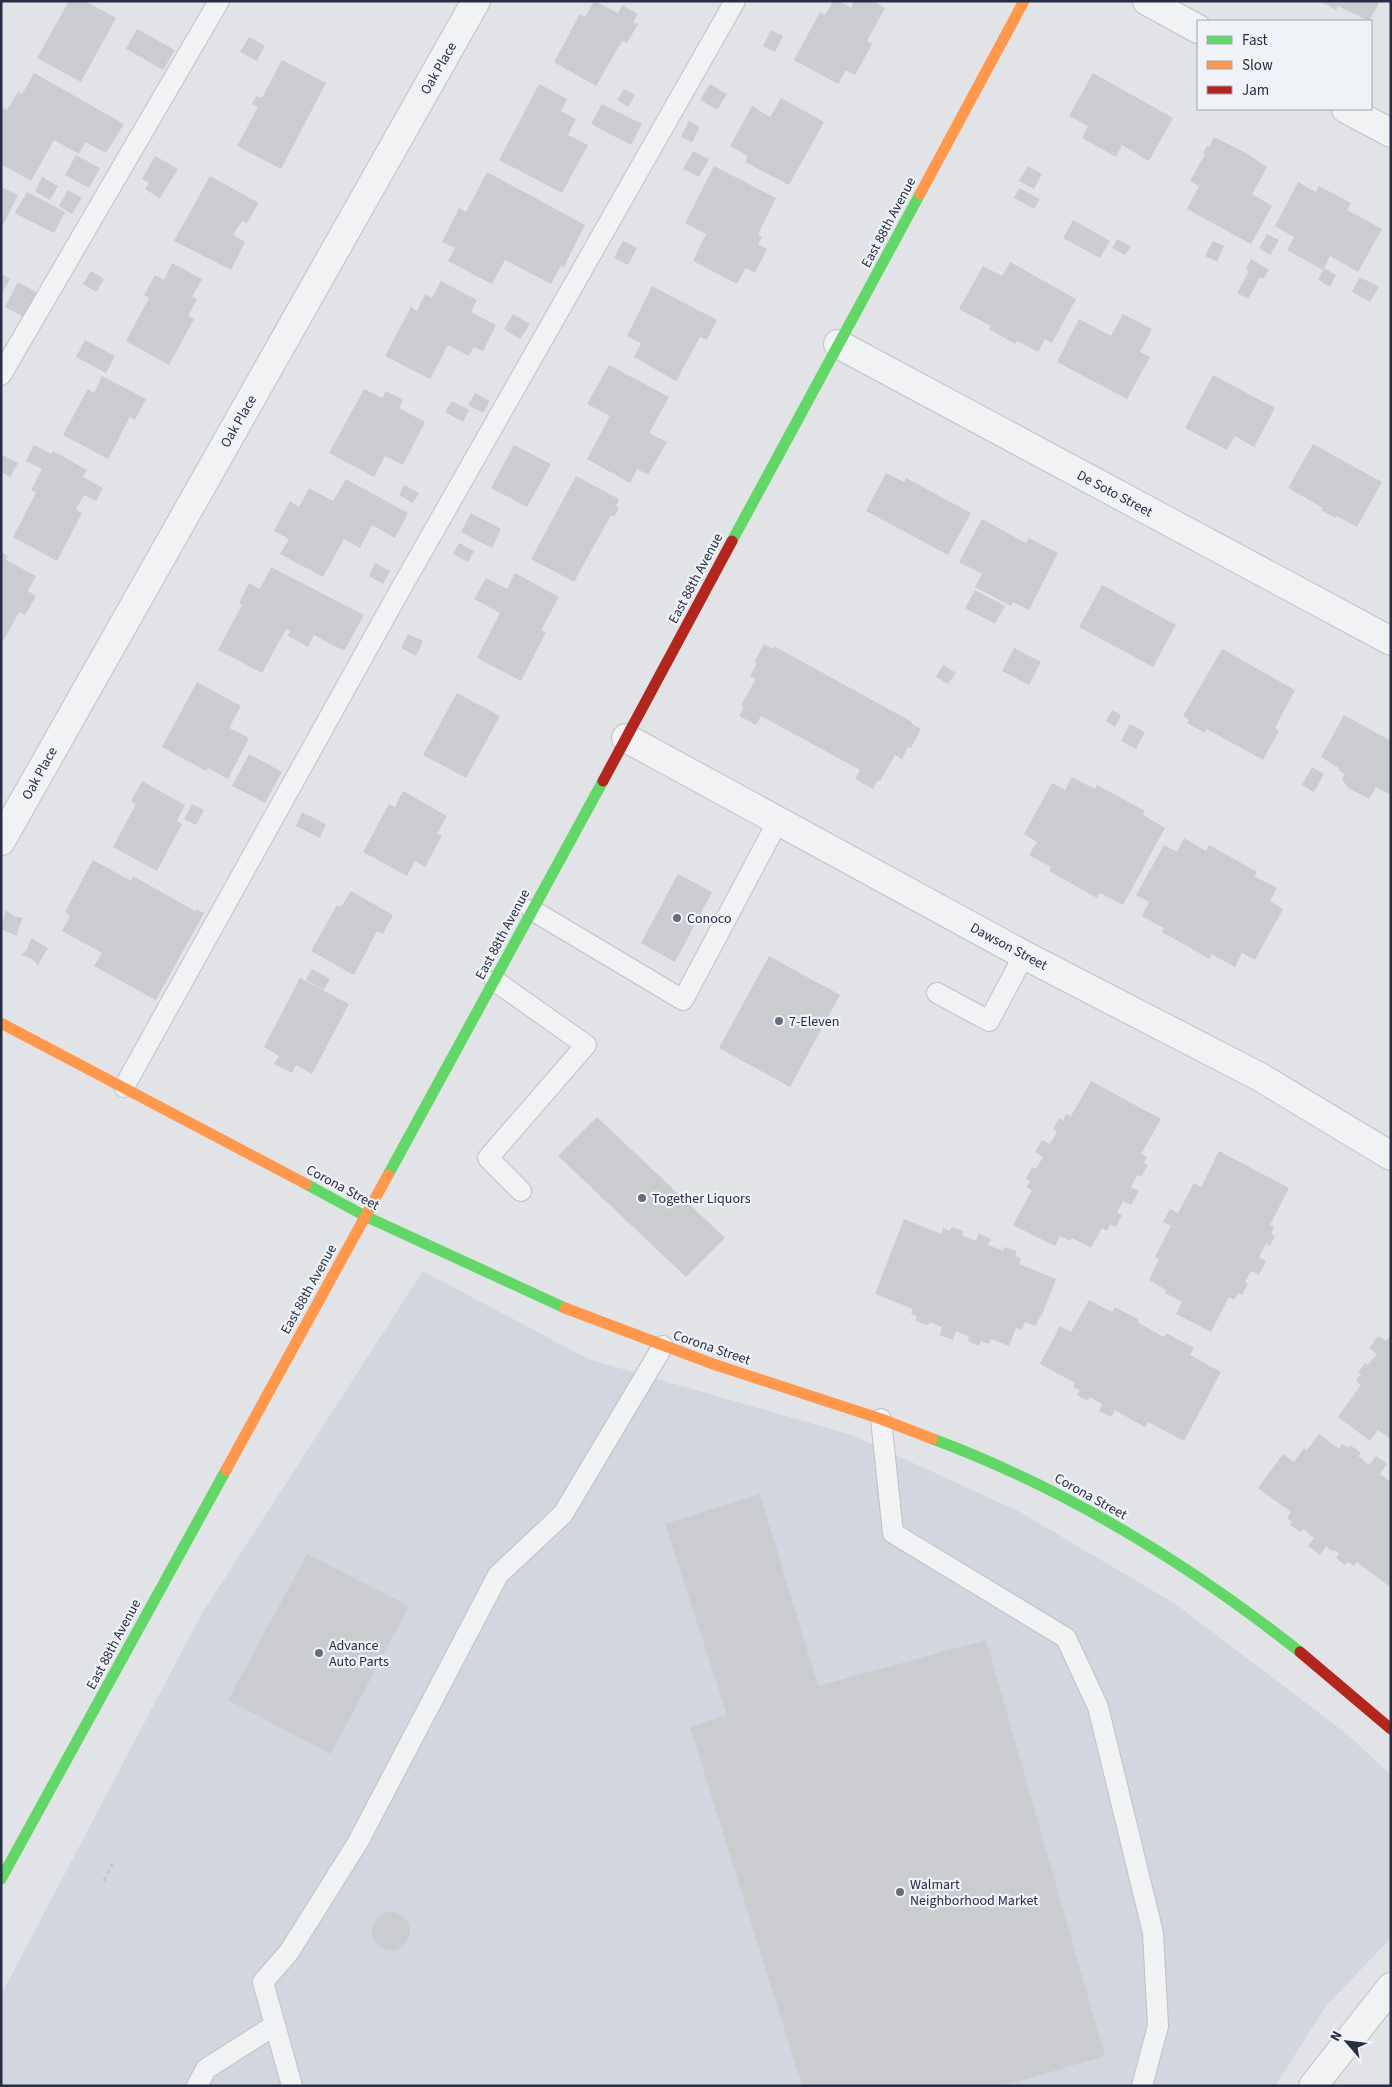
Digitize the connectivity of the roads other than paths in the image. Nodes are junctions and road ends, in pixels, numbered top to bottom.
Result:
1 (219, 1) edge
2 (476, 1) edge
3 (735, 1) edge
4 (1024, 1) edge
5 (1147, 1) edge
6 (1197, 28) edge
7 (1348, 110) edge
8 (1391, 133) edge
9 (838, 344) junction
10 (1, 375) edge
11 (1391, 641) edge
12 (626, 738) junction
13 (778, 821) junction
14 (1, 841) edge
15 (532, 910) junction
16 (1024, 955) junction
17 (495, 980) junction
18 (937, 993) dead end
19 (1, 1023) edge
20 (124, 1088) junction
21 (1391, 1156) edge
22 (521, 1191) dead end
23 (366, 1216) junction
24 (663, 1346) junction
25 (880, 1419) junction
26 (1391, 1729) edge
27 (1, 1878) edge
28 (1391, 1987) edge
29 (275, 2026) junction
30 (197, 2086) edge
31 (292, 2086) edge
32 (1142, 2086) edge
33 (1313, 2086) edge

1 - 10 lane
2 - 14 street, Oak Place
3 - 20 lane
4 - 9 main road, East 88th Avenue
5 - 6 street
7 - 8 street
9 - 11 street, De Soto Street
9 - 12 main road, East 88th Avenue
12 - 13 street, Dawson Street
12 - 15 main road, East 88th Avenue
13 - 15 lane
13 - 16 street, Dawson Street
15 - 17 main road, East 88th Avenue
16 - 18 lane
16 - 21 street, Dawson Street
17 - 22 lane
17 - 23 main road, East 88th Avenue
19 - 20 main road, Corona Street
20 - 23 main road, Corona Street
23 - 24 main road, Corona Street
23 - 27 main road, East 88th Avenue
24 - 25 main road, Corona Street
24 - 29 lane
25 - 26 main road, Corona Street
25 - 32 lane
28 - 33 street
29 - 30 lane
29 - 31 lane

